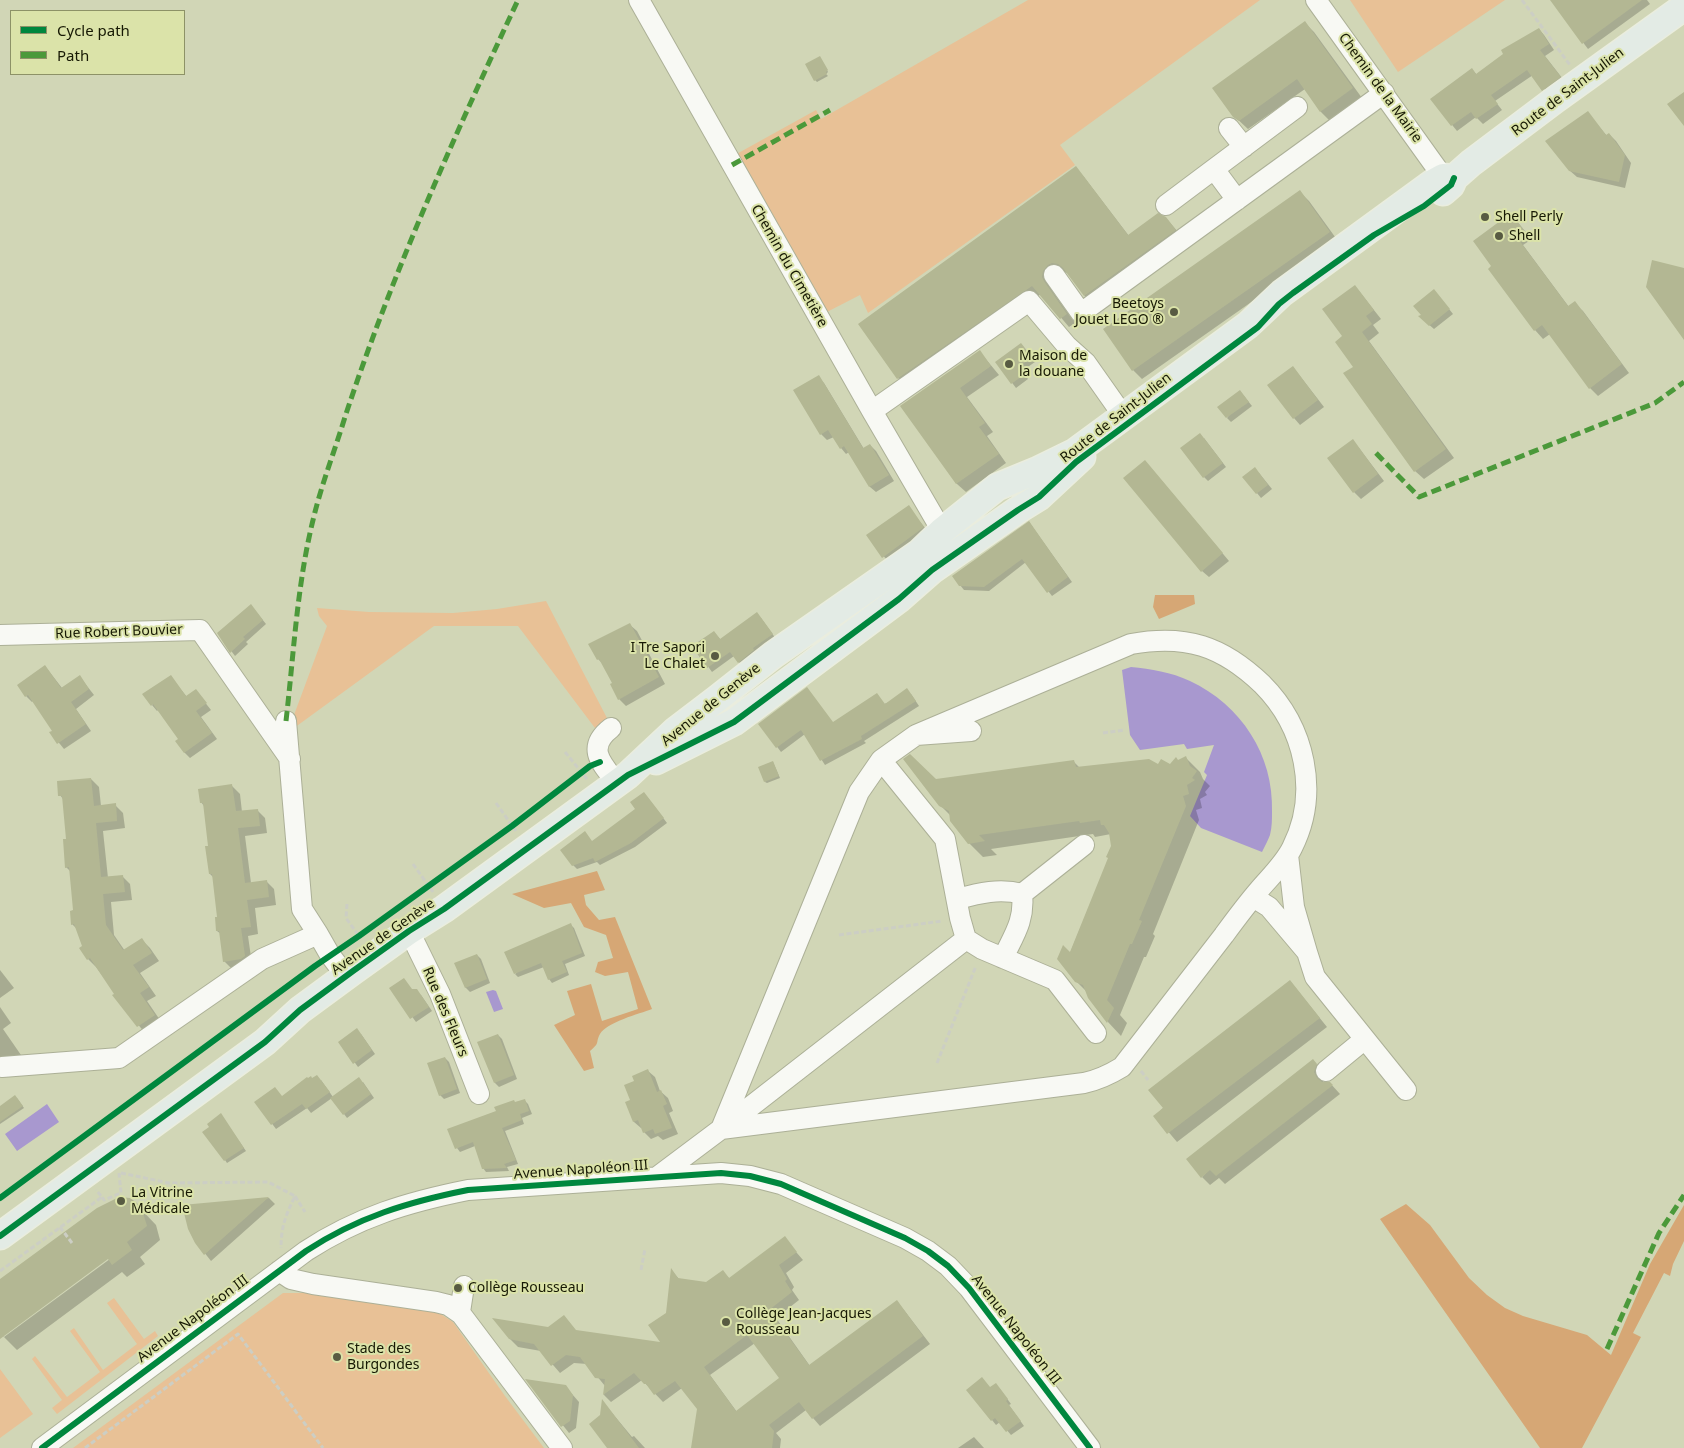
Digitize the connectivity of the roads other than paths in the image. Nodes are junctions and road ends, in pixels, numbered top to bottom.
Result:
1 (639, 0) edge
2 (1316, 0) edge
3 (1684, 7) edge
4 (1384, 93) junction
5 (1297, 107) dead end
6 (1229, 128) dead end
7 (1244, 147) junction
8 (1214, 169) junction
9 (1449, 177) junction
10 (1237, 200) junction
11 (1166, 205) dead end
12 (1054, 275) dead end
13 (1117, 406) dead end
14 (872, 411) junction
15 (942, 531) junction
16 (925, 562) junction
17 (0, 635) edge
18 (800, 637) junction
19 (773, 655) joint
20 (817, 661) junction
21 (793, 679) joint
22 (286, 721) dead end
23 (699, 726) junction
24 (611, 728) dead end
25 (971, 731) dead end
26 (916, 735) junction
27 (290, 759) junction
28 (881, 760) junction
29 (615, 785) junction
30 (1084, 845) dead end
31 (1288, 855) junction
32 (1022, 894) junction
33 (1253, 897) junction
34 (959, 908) junction
35 (409, 931) junction
36 (318, 934) junction
37 (974, 944) junction
38 (1307, 952) junction
39 (1003, 958) junction
40 (346, 976) junction
41 (1096, 1033) dead end
42 (1365, 1039) junction
43 (2, 1067) dead end
44 (1326, 1071) dead end
45 (1406, 1090) dead end
46 (479, 1094) dead end
47 (721, 1129) junction
48 (657, 1177) junction
49 (0, 1236) edge
50 (285, 1266) junction
51 (464, 1286) dead end
52 (460, 1312) junction
53 (479, 1337) junction
54 (505, 1348) dead end
55 (42, 1448) edge
56 (562, 1448) edge
57 (1090, 1448) edge

1 - 14 street, Chemin du Cimetière
2 - 4 street, Chemin de la Mairie
3 - 9 main road, Route de Saint-Julien
4 - 9 street, Chemin de la Mairie
4 - 10 street
5 - 7 street
6 - 7 street
7 - 8 street
8 - 10 street
8 - 11 street
9 - 15 main road, Route de Saint-Julien
9 - 16 main road, Route de Saint-Julien
10 - 12 street
13 - 14 street
14 - 15 street, Chemin du Cimetière
15 - 16 main road, Route de Saint-Julien
16 - 18 main road, Route de Saint-Julien
16 - 20 main road, Route de Saint-Julien
17 - 27 street, Rue Robert Bouvier
18 - 19 main road, Route de Saint-Julien
18 - 20 main road
19 - 23 main road, Avenue de Genève
20 - 21 main road, Route de Saint-Julien
21 - 23 main road, Avenue de Genève
22 - 27 street
23 - 29 main road, Avenue de Genève
24 - 29 street
25 - 26 street
26 - 28 street
26 - 31 street
27 - 36 street
28 - 34 street
28 - 47 street
29 - 35 main road, Avenue de Genève
30 - 32 street
31 - 33 street
31 - 38 street
32 - 34 street
32 - 39 street
33 - 38 street
33 - 47 street
34 - 37 street
35 - 40 main road, Avenue de Genève
35 - 46 street, Rue des Fleurs
36 - 40 street
36 - 43 street
37 - 39 street
37 - 47 street
38 - 42 street
39 - 41 street
40 - 49 main road, Avenue de Genève
42 - 44 street
42 - 45 street
47 - 48 street
48 - 50 street, Avenue Napoléon III
48 - 57 street, Avenue Napoléon III
50 - 52 street
50 - 55 street, Avenue Napoléon III
51 - 52 street
52 - 53 street
53 - 54 street
53 - 56 street

